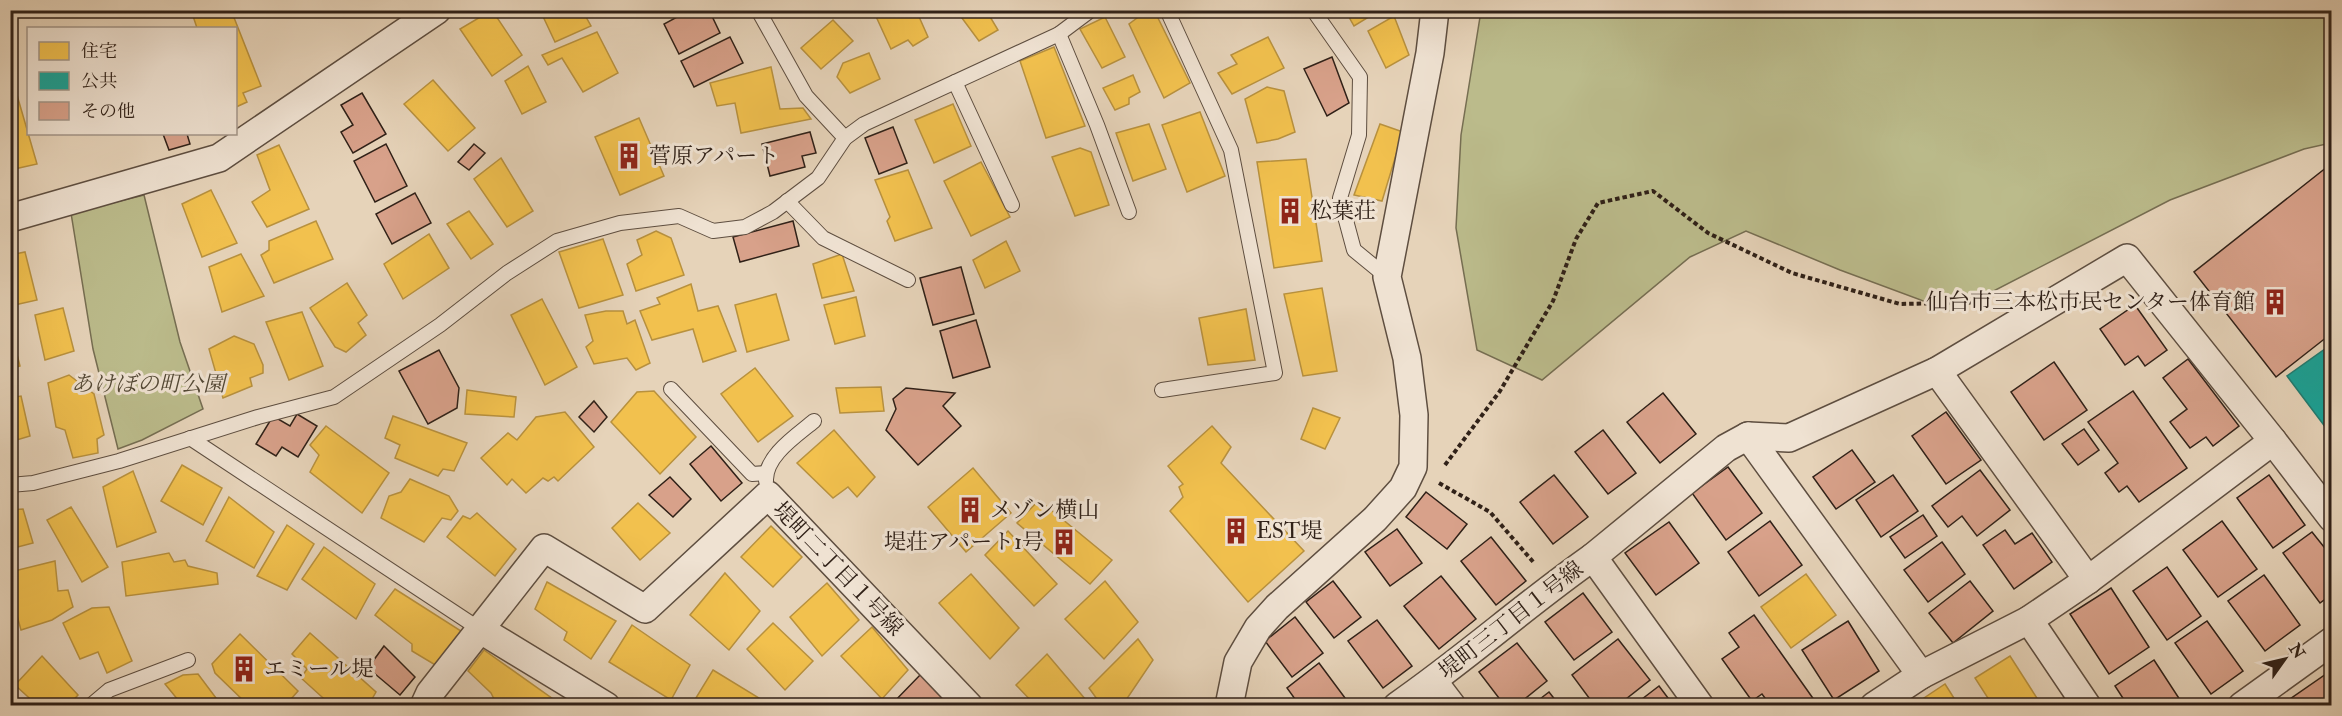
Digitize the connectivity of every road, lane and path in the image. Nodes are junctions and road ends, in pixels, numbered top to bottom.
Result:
1 (437, 10) edge
2 (758, 10) edge
3 (1091, 10) edge
4 (1167, 10) edge
5 (1313, 10) edge
6 (1435, 10) edge
7 (1059, 34) junction
8 (955, 82) junction
9 (845, 138) junction
10 (787, 201) junction
11 (1012, 205) dead end
12 (1129, 212) dead end
13 (10, 218) edge
14 (1387, 277) junction
15 (908, 280) dead end
16 (1998, 299) dead end
17 (1937, 371) junction
18 (671, 389) dead end
19 (1162, 390) dead end
20 (814, 421) dead end
21 (1748, 436) junction
22 (190, 438) junction
23 (2273, 441) junction
24 (1440, 471) dead end
25 (1434, 480) dead end
26 (767, 484) junction
27 (10, 485) edge
28 (2331, 518) edge
29 (1593, 557) junction
30 (2088, 580) junction
31 (1553, 585) junction
32 (2029, 620) junction
33 (482, 630) junction
34 (2331, 641) edge
35 (188, 660) dead end
36 (1921, 675) junction
37 (1433, 681) junction
38 (90, 705) edge
39 (424, 705) edge
40 (606, 705) edge
41 (969, 705) edge
42 (1229, 705) edge
43 (1397, 705) edge
44 (1452, 705) edge
45 (1700, 705) edge
46 (1874, 705) edge
47 (2087, 705) edge
48 (2242, 705) edge

1 - 13 street
2 - 9 lane
3 - 7 lane
4 - 19 lane
5 - 14 lane
6 - 14 street
7 - 8 lane
7 - 12 lane
8 - 9 lane
8 - 11 lane
9 - 10 lane
10 - 15 lane
10 - 22 lane
14 - 42 street
16 - 24 path
17 - 21 street
17 - 23 street
17 - 30 street
18 - 26 lane
20 - 26 lane
21 - 29 street
21 - 36 street
22 - 27 lane
22 - 33 lane
23 - 28 street
23 - 30 street
25 - 31 path
26 - 33 street, 堤町二丁目１号線
26 - 41 street, 堤町二丁目１号線
29 - 31 street, 堤町三丁目１号線
29 - 45 street, 堤町三丁目１号線
30 - 32 street
31 - 37 street, 堤町三丁目１号線
32 - 36 street
32 - 47 street
33 - 39 street, 堤町二丁目１号線
33 - 40 street
34 - 48 street
35 - 38 lane
36 - 46 street
37 - 43 street, 堤町三丁目１号線
37 - 44 street

